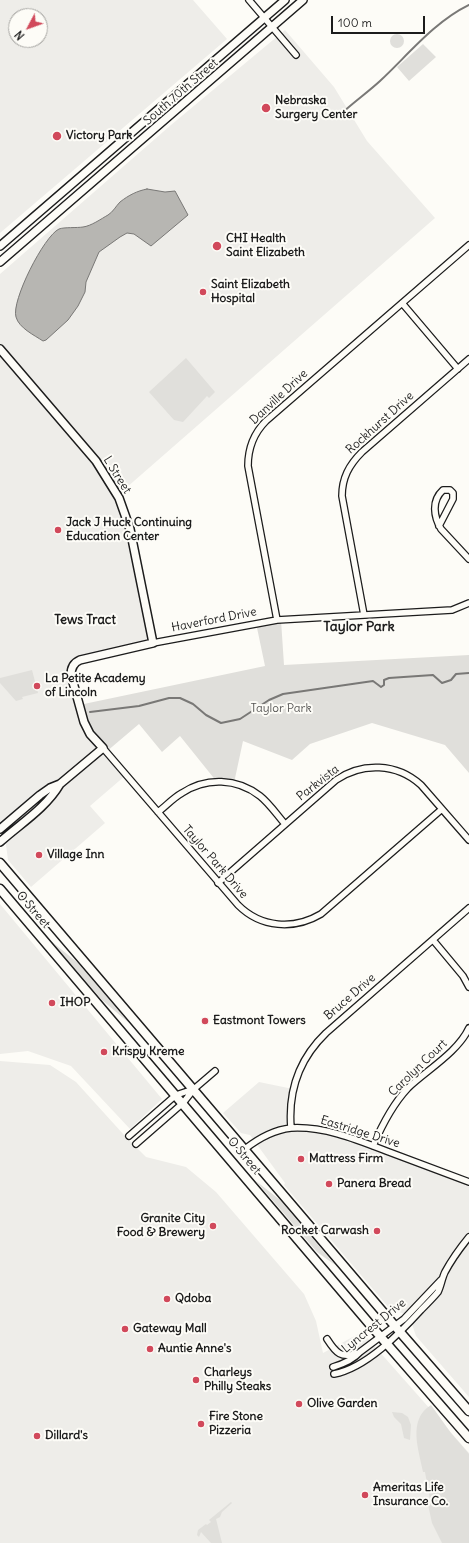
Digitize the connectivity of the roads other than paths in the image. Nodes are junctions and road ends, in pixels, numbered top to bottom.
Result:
1 (249, 0) edge
2 (285, 0) edge
3 (303, 0) edge
4 (265, 18) junction
5 (272, 27) junction
6 (296, 55) dead end
7 (469, 245) edge
8 (0, 246) edge
9 (0, 262) edge
10 (402, 303) junction
11 (0, 349) edge
12 (469, 359) edge
13 (458, 369) junction
14 (439, 526) junction
15 (469, 559) edge
16 (469, 603) edge
17 (364, 615) junction
18 (278, 620) junction
19 (153, 643) junction
20 (72, 666) joint
21 (103, 748) junction
22 (60, 784) junction
23 (442, 809) junction
24 (158, 812) junction
25 (285, 824) junction
26 (0, 829) edge
27 (469, 840) edge
28 (0, 842) edge
29 (0, 863) edge
30 (218, 883) junction
31 (0, 889) edge
32 (469, 908) edge
33 (433, 940) junction
34 (469, 986) edge
35 (469, 1028) edge
36 (215, 1071) dead end
37 (194, 1089) junction
38 (176, 1095) junction
39 (184, 1104) junction
40 (291, 1128) junction
41 (129, 1136) dead end
42 (136, 1144) dead end
43 (373, 1146) junction
44 (245, 1149) junction
45 (469, 1182) edge
46 (469, 1236) edge
47 (397, 1329) junction
48 (327, 1339) dead end
49 (384, 1340) junction
50 (360, 1352) junction
51 (333, 1367) dead end
52 (334, 1374) dead end
53 (469, 1411) edge
54 (469, 1438) edge

1 - 4 street
2 - 4 main road, South 70th Street
3 - 5 main road, South 70th Street
4 - 5 street
4 - 8 main road, South 70th Street
5 - 6 street
5 - 9 main road, South 70th Street
7 - 10 street, Danville Drive
10 - 13 street
10 - 18 street, Danville Drive
11 - 19 main road, L Street
12 - 13 street, Rockhurst Drive
13 - 17 street, Rockhurst Drive
14 - 14 street
14 - 15 street
16 - 17 street, Haverford Drive
17 - 18 street, Haverford Drive
18 - 19 street, Haverford Drive
19 - 20 main road, Haverford Drive
20 - 21 main road, Taylor Park Drive
21 - 22 main road
21 - 24 street, Taylor Park Drive
22 - 26 main road
22 - 28 main road
23 - 25 street, Parkvista
23 - 27 street
23 - 30 street, Taylor Park Drive
24 - 25 street
24 - 30 street, Taylor Park Drive
25 - 30 street, Parkvista
29 - 37 main road, O Street
31 - 38 main road, O Street
32 - 33 street, Bruce Drive
33 - 34 street
33 - 40 street, Bruce Drive
35 - 43 street, Carolyn Court
36 - 37 street
37 - 38 street
37 - 39 street
37 - 44 main road, O Street
38 - 39 main road, O Street
38 - 41 street
39 - 42 street
39 - 49 main road, O Street
40 - 43 street, Eastridge Drive
40 - 44 street, Eastridge Drive
43 - 45 street, Eastridge Drive
44 - 47 main road, O Street
46 - 47 street, Lyncrest Drive
47 - 49 street, Lyncrest Drive
47 - 49 street, Lyncrest Drive
47 - 53 main road, O Street
48 - 50 street
49 - 50 street, Lyncrest Drive
49 - 52 street, Lyncrest Drive
49 - 54 main road, O Street
50 - 51 street, Lyncrest Drive

